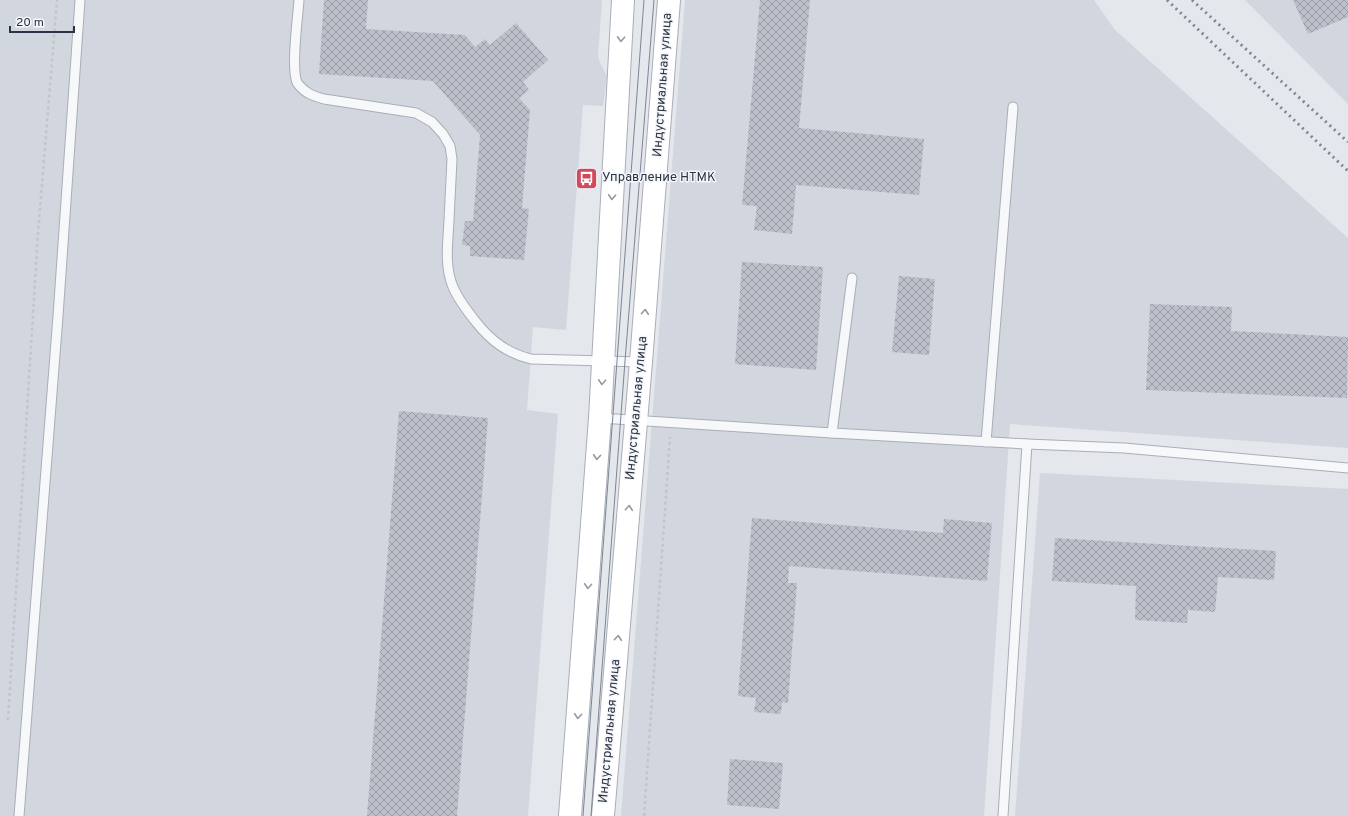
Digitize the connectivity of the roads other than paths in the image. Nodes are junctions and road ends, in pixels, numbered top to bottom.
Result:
1 (80, 0) edge
2 (299, 0) edge
3 (623, 0) edge
4 (669, 0) edge
5 (1013, 107) dead end
6 (852, 278) dead end
7 (603, 360) junction
8 (641, 362) junction
9 (600, 418) junction
10 (636, 420) junction
11 (832, 433) junction
12 (986, 442) junction
13 (1027, 444) junction
14 (1348, 468) edge
15 (19, 816) edge
16 (570, 816) edge
17 (603, 816) edge
18 (1002, 816) edge

1 - 15 lane
2 - 7 lane
3 -> 7 main road
8 -> 4 main road, Индустриальная улица
5 - 12 lane
6 - 11 lane
7 - 8 lane
7 -> 9 main road
8 - 10 main road, Индустриальная улица
9 - 10 lane
9 -> 16 main road
10 - 11 lane
17 -> 10 main road, Индустриальная улица
11 - 12 lane
12 - 13 lane
13 - 14 lane
13 - 18 lane

